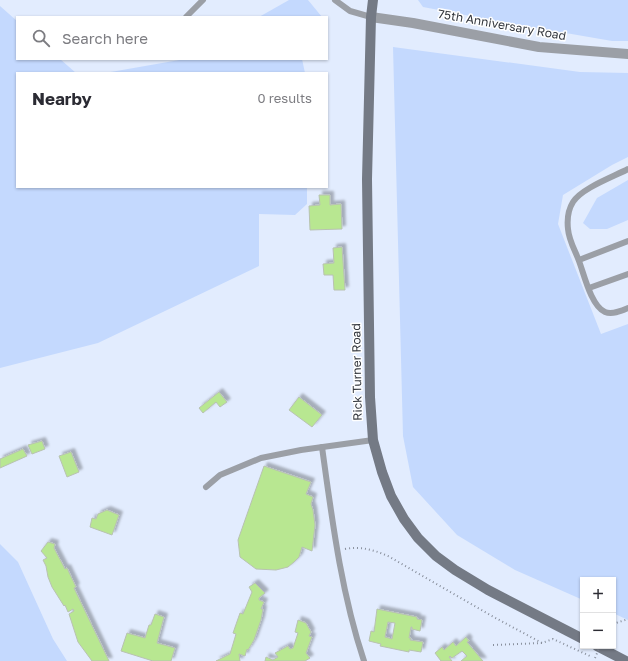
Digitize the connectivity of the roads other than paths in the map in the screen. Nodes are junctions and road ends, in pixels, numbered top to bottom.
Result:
1 (202, 0) edge
2 (334, 0) edge
3 (373, 0) edge
4 (187, 16) edge
5 (371, 17) junction
6 (628, 54) edge
7 (628, 169) edge
8 (628, 240) edge
9 (579, 260) junction
10 (628, 274) edge
11 (589, 288) junction
12 (628, 308) edge
13 (373, 440) junction
14 (322, 447) junction
15 (206, 487) dead end
16 (580, 637) edge
17 (604, 649) edge
18 (364, 661) edge
19 (626, 661) edge

1 - 4 lane
2 - 5 lane
3 - 5 main road, Rick Turner Road
5 - 6 street, 75th Anniversary Road
5 - 13 main road, Rick Turner Road
7 - 9 lane
8 - 9 lane
9 - 11 lane
10 - 11 lane
11 - 12 lane
13 - 14 lane
13 - 16 main road, Rick Turner Road
14 - 15 lane
14 - 18 lane
17 - 19 main road

